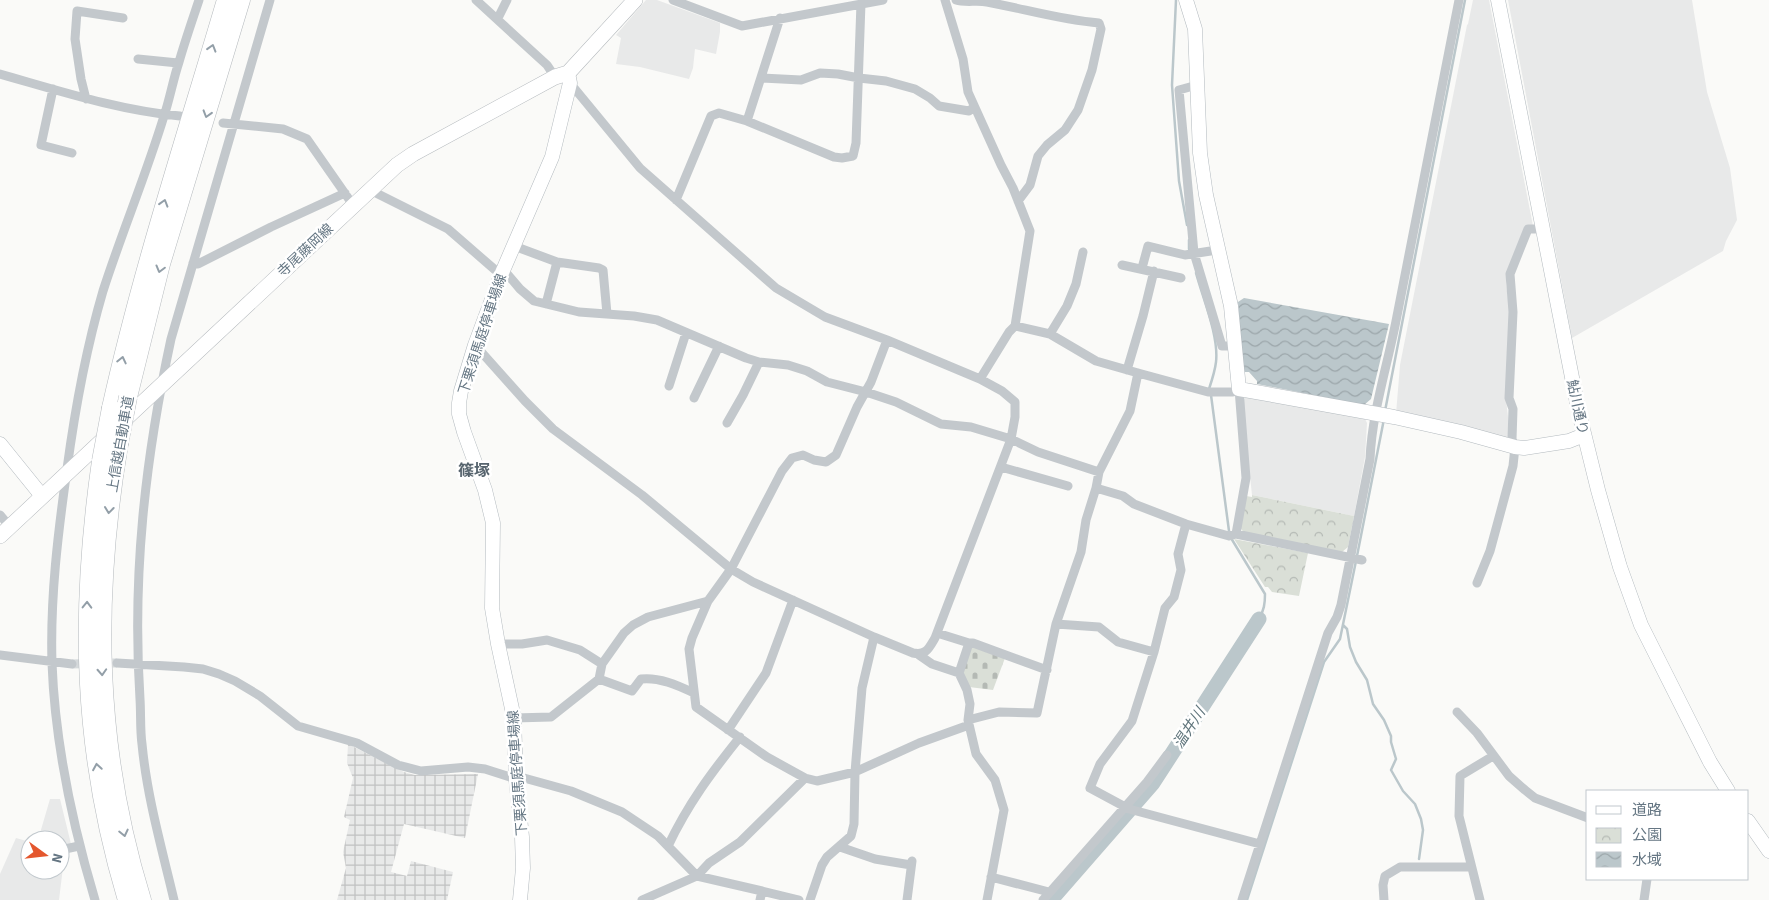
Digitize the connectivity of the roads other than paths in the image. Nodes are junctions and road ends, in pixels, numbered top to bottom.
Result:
1 (199, 0) edge
2 (226, 0) edge
3 (241, 0) edge
4 (270, 0) edge
5 (476, 0) edge
6 (507, 0) edge
7 (635, 0) edge
8 (673, 0) edge
9 (883, 0) edge
10 (945, 0) edge
11 (956, 0) edge
12 (1186, 0) edge
13 (1459, 0) edge
14 (1498, 0) edge
15 (861, 3) junction
16 (123, 18) dead end
17 (498, 18) junction
18 (780, 18) junction
19 (138, 59) dead end
20 (178, 63) junction
21 (0, 74) edge
22 (564, 78) junction
23 (761, 78) junction
24 (859, 78) junction
25 (1197, 84) junction
26 (53, 89) junction
27 (86, 99) junction
28 (974, 107) junction
29 (165, 115) junction
30 (180, 116) dead end
31 (748, 121) junction
32 (223, 122) dead end
33 (233, 123) junction
34 (72, 153) dead end
35 (370, 190) junction
36 (349, 199) junction
37 (676, 200) junction
38 (1018, 201) junction
39 (1543, 229) junction
40 (514, 246) junction
41 (1218, 250) junction
42 (1083, 252) dead end
43 (1194, 253) junction
44 (558, 262) junction
45 (193, 263) junction
46 (1122, 265) dead end
47 (1142, 268) junction
48 (1154, 271) junction
49 (502, 272) junction
50 (1180, 278) dead end
51 (546, 304) junction
52 (607, 314) junction
53 (1015, 326) junction
54 (686, 333) junction
55 (1050, 334) junction
56 (887, 340) junction
57 (475, 345) junction
58 (719, 346) junction
59 (1234, 346) junction
60 (759, 362) junction
61 (1127, 370) junction
62 (1138, 373) junction
63 (980, 379) junction
64 (160, 386) junction
65 (669, 386) dead end
66 (1238, 389) junction
67 (866, 392) junction
68 (694, 398) dead end
69 (1378, 414) junction
70 (727, 423) dead end
71 (1584, 435) junction
72 (1011, 439) junction
73 (0, 444) edge
74 (1514, 447) junction
75 (1001, 467) junction
76 (1099, 472) junction
77 (66, 474) junction
78 (1068, 486) dead end
79 (1096, 488) junction
80 (42, 496) junction
81 (0, 515) edge
82 (1186, 524) junction
83 (5, 532) edge
84 (1236, 534) junction
85 (1356, 559) junction
86 (731, 570) junction
87 (1477, 583) dead end
88 (793, 600) junction
89 (708, 601) junction
90 (1056, 624) junction
91 (937, 633) junction
92 (874, 638) junction
93 (969, 643) junction
94 (498, 644) junction
95 (1154, 652) junction
96 (919, 654) junction
97 (0, 655) edge
98 (52, 662) junction
99 (117, 663) tunnel mouth
100 (72, 664) tunnel mouth
101 (137, 664) junction
102 (602, 664) junction
103 (1047, 670) junction
104 (959, 673) junction
105 (599, 679) junction
106 (694, 693) junction
107 (1456, 712) dead end
108 (514, 718) junction
109 (969, 723) junction
110 (728, 730) junction
111 (740, 737) junction
112 (1167, 755) dead end
113 (1493, 756) junction
114 (855, 772) junction
115 (805, 778) junction
116 (516, 779) junction
117 (1727, 790) edge
118 (1124, 807) junction
119 (1586, 817) edge
120 (1749, 822) edge
121 (1260, 844) junction
122 (79, 846) junction
123 (668, 846) junction
124 (840, 846) junction
125 (70, 848) edge
126 (1769, 850) edge
127 (1471, 867) junction
128 (698, 876) junction
129 (991, 878) junction
130 (1647, 880) edge
131 (1050, 892) junction
132 (761, 896) edge
133 (95, 900) edge
134 (127, 900) edge
135 (142, 900) edge
136 (174, 900) edge
137 (520, 900) edge
138 (642, 900) edge
139 (799, 900) edge
140 (810, 900) edge
141 (907, 900) edge
142 (987, 900) edge
143 (1043, 900) edge
144 (1242, 900) edge
145 (1384, 900) edge
146 (1480, 900) edge
147 (1644, 900) edge

1 - 20 street
134 -> 2 highway, 上信越自動車道, bridge
3 -> 135 highway, 上信越自動車道, bridge
4 - 33 street
5 - 17 street
6 - 17 street
7 - 22 main road, 寺尾藤岡線
8 - 18 street
9 - 15 street
10 - 28 street
11 - 38 street
12 - 25 street
13 - 69 street
14 - 39 street, 鮎川通り
15 - 18 street
15 - 24 street
16 - 27 street
17 - 22 street
18 - 23 street
19 - 20 street
20 - 29 street
21 - 26 street
22 - 35 main road, 寺尾藤岡線
22 - 37 street
22 - 40 street, 下栗須馬庭停車場線
23 - 24 street
23 - 31 street
24 - 28 street
24 - 31 street
25 - 41 street
25 - 43 street
26 - 27 street
26 - 34 street
27 - 29 street
28 - 38 street
29 - 30 street
29 - 77 street
31 - 37 street
32 - 33 street
33 - 36 street
33 - 45 street
35 - 36 main road, 寺尾藤岡線
35 - 49 street
36 - 45 street
36 - 64 main road, 寺尾藤岡線
37 - 56 street
38 - 53 street
39 - 71 street, 鮎川通り
39 - 74 street
40 - 44 street
40 - 49 street, 下栗須馬庭停車場線
41 - 43 street
41 - 59 street
42 - 55 street
43 - 47 street
43 - 59 street
44 - 51 street
44 - 52 street
45 - 64 street
46 - 47 street
47 - 48 street
48 - 50 street
48 - 61 street
49 - 51 street
49 - 57 street, 下栗須馬庭停車場線
51 - 52 street
52 - 54 street
53 - 55 street
53 - 63 street
54 - 58 street
54 - 65 street
55 - 61 street
56 - 63 street
56 - 67 street
57 - 86 street
57 - 94 street, 下栗須馬庭停車場線
58 - 60 street
58 - 68 street
59 - 66 street
60 - 67 street
60 - 70 street
61 - 62 street
62 - 66 street
62 - 76 street
63 - 72 street
64 - 77 main road, 寺尾藤岡線
64 - 101 street
66 - 69 street
66 - 84 street
67 - 72 street
67 - 86 street
69 - 74 street
69 - 85 street
71 - 74 street
71 - 117 street, 鮎川通り
72 - 75 street
72 - 76 street
73 - 80 street
74 - 87 street
75 - 78 street
75 - 91 street
76 - 79 street
77 - 80 main road, 寺尾藤岡線
77 - 98 street
79 - 82 street
79 - 90 street
80 - 83 main road, 寺尾藤岡線
81 - 83 street
82 - 84 street
82 - 95 street
84 - 85 street
85 - 121 street
86 - 88 street
86 - 89 street
88 - 92 street
88 - 110 street
89 - 102 street
89 - 106 street
90 - 95 street
90 - 103 street
91 - 93 street
91 - 96 street
92 - 96 street
92 - 114 street
93 - 103 street
93 - 104 street
94 - 102 street
94 - 108 street, 下栗須馬庭停車場線
95 - 118 street
96 - 104 street
97 - 98 street
98 - 100 street
98 - 122 street
99 - 101 street
101 - 116 street
101 - 136 street
102 - 105 street
103 - 109 street
104 - 109 street
105 - 106 street
105 - 108 street
106 - 110 street
107 - 113 street
108 - 116 street, 下栗須馬庭停車場線
109 - 114 street
109 - 129 street
110 - 111 street
111 - 115 street
111 - 123 street
112 - 118 street
113 - 119 street
113 - 127 street
114 - 115 street
114 - 124 street
115 - 128 street
116 - 123 street
116 - 137 street, 下栗須馬庭停車場線
118 - 121 street
118 - 131 street
120 - 126 street
121 - 144 street
122 - 125 street
122 - 133 street
123 - 128 street
124 - 140 street
124 - 141 street
127 - 145 street
127 - 146 street
128 - 132 street
128 - 138 street
129 - 131 street
129 - 142 street
130 - 147 street
131 - 143 street
132 - 139 street

